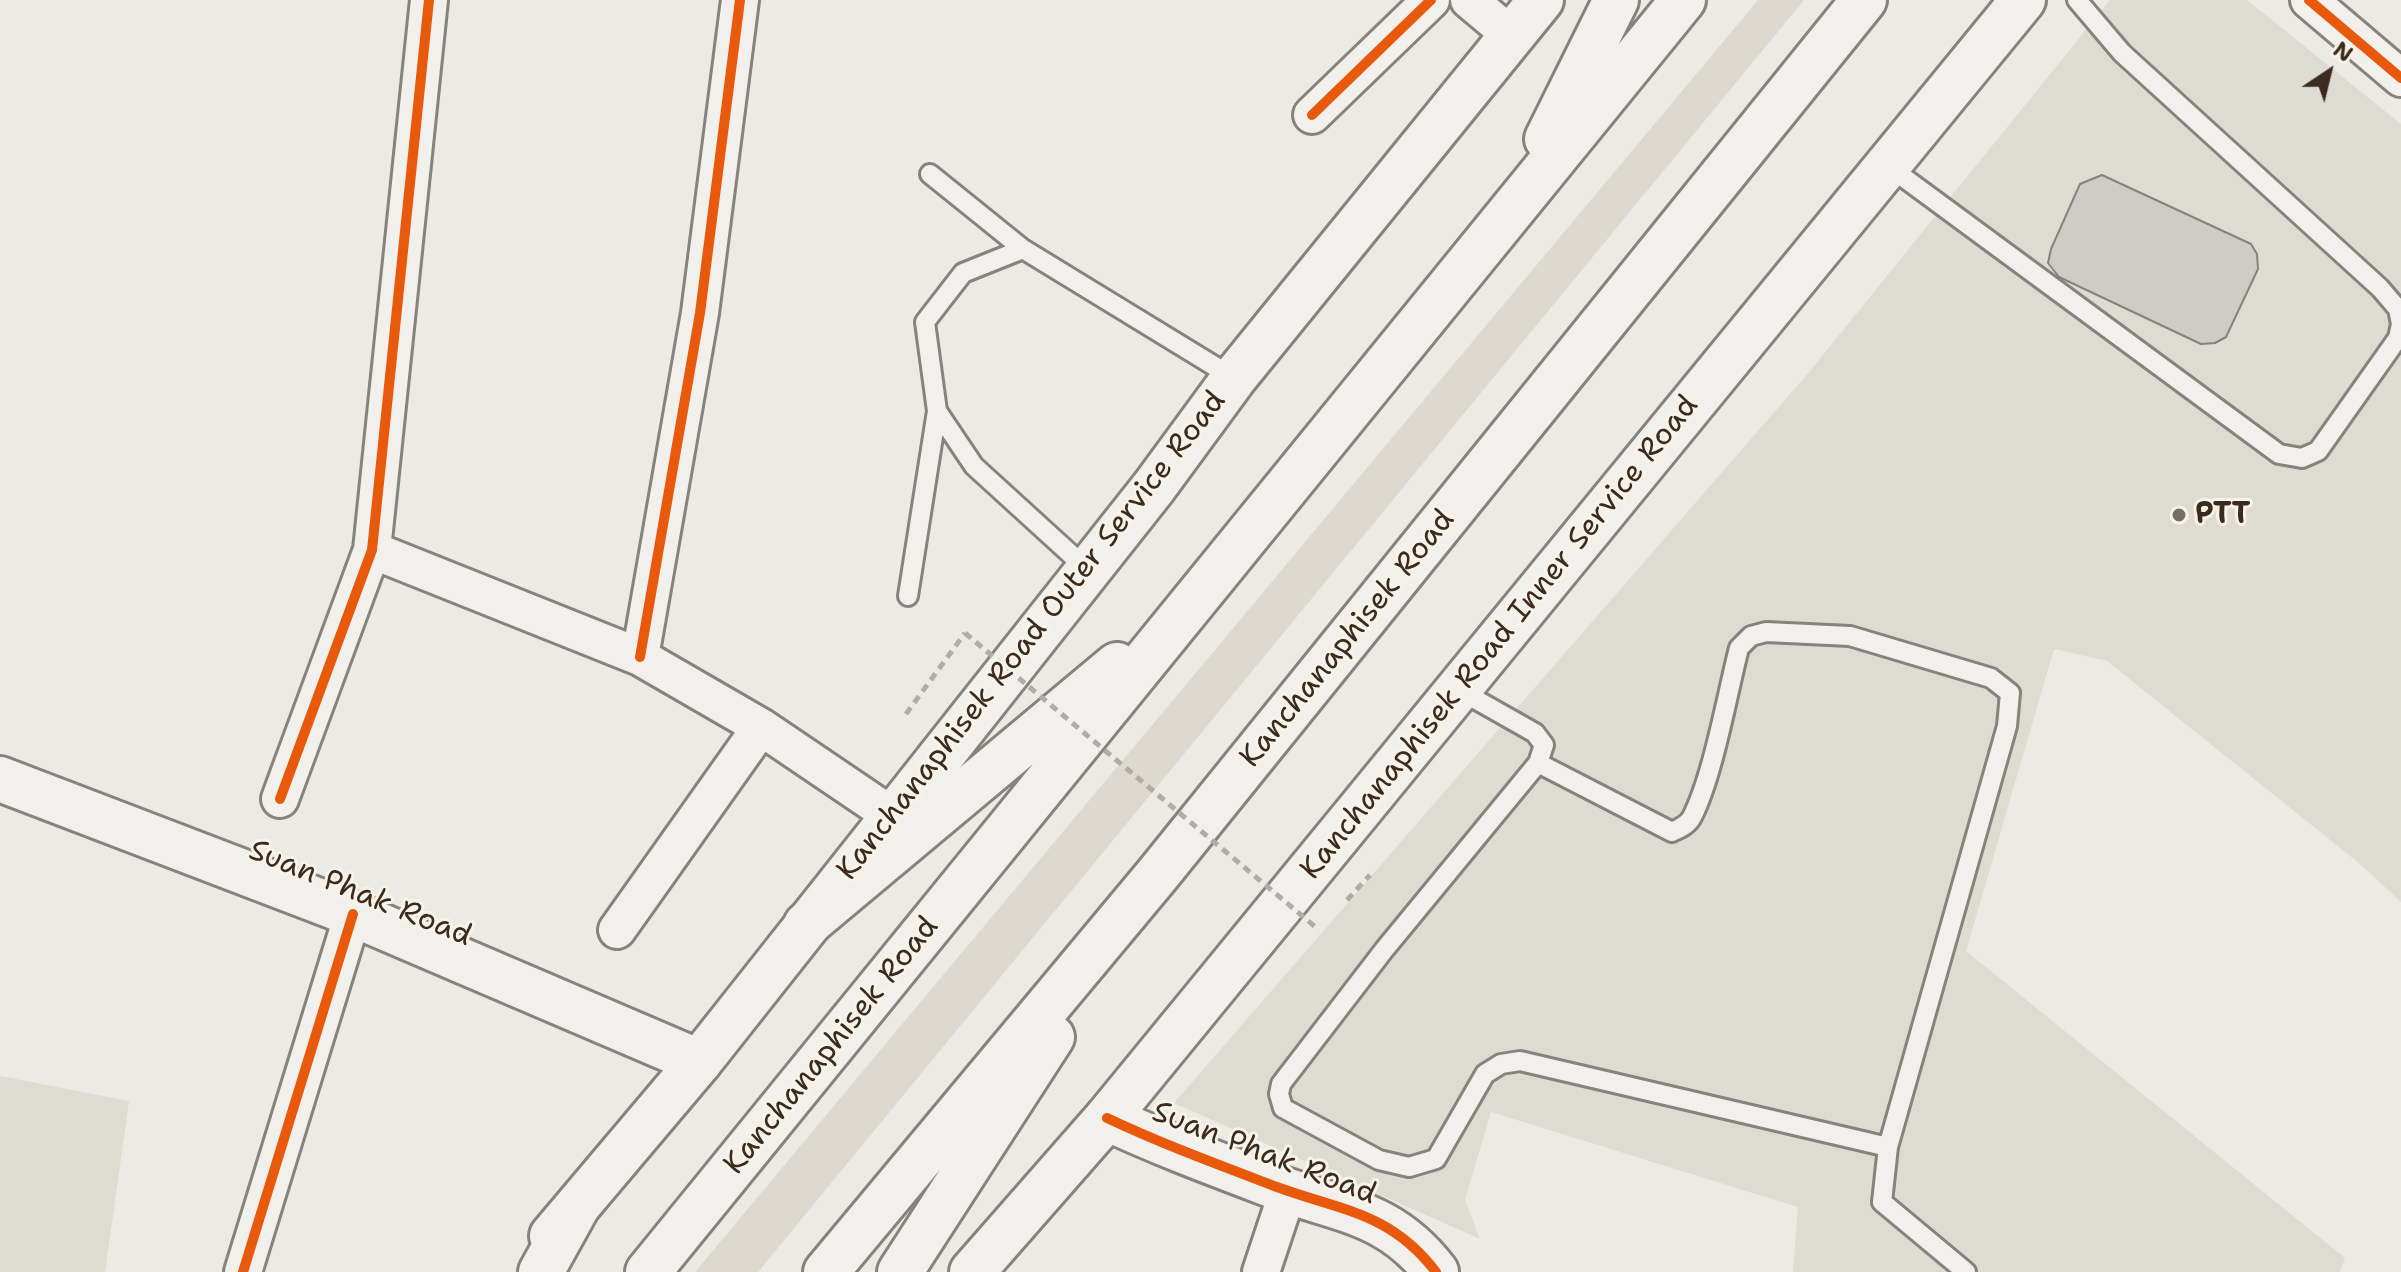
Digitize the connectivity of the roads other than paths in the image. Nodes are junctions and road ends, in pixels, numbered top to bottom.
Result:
1 (429, 0) edge
2 (740, 0) edge
3 (1431, 0) edge
4 (1469, 0) edge
5 (1541, 0) edge
6 (1616, 0) edge
7 (1683, 0) edge
8 (1864, 0) edge
9 (2023, 0) edge
10 (2077, 0) edge
11 (2309, 0) edge
12 (1512, 36) junction
13 (2401, 78) edge
14 (1312, 115) dead end
15 (1887, 166) junction
16 (930, 174) dead end
17 (1510, 213) junction
18 (1023, 249) junction
19 (2399, 310) edge
20 (1234, 378) junction
21 (937, 411) junction
22 (372, 550) junction
23 (1087, 569) junction
24 (908, 596) dead end
25 (1196, 599) junction
26 (640, 657) junction
27 (1459, 690) junction
28 (761, 727) junction
29 (1538, 763) junction
30 (0, 779) edge
31 (280, 799) dead end
32 (891, 815) junction
33 (1158, 874) junction
34 (353, 914) junction
35 (806, 925) junction
36 (617, 930) dead end
37 (699, 1062) junction
38 (1107, 1118) junction
39 (1888, 1147) junction
40 (1288, 1191) junction
41 (577, 1207) junction
42 (243, 1272) edge
43 (523, 1272) edge
44 (541, 1272) edge
45 (648, 1272) edge
46 (826, 1272) edge
47 (900, 1272) edge
48 (972, 1272) edge
49 (1261, 1272) edge
50 (1436, 1272) edge
51 (1966, 1272) edge

1 - 22 street
2 - 26 street
3 - 14 street
4 - 12 street
5 - 12 main road, Kanchanaphisek Road Outer Service Road
6 - 17 main road
7 - 17 main road, Kanchanaphisek Road
8 - 33 main road, Kanchanaphisek Road
9 - 15 main road, Kanchanaphisek Road Inner Service Road
10 - 19 lane
11 - 13 street
12 - 20 main road, Kanchanaphisek Road Outer Service Road
15 - 19 lane
15 - 27 main road, Kanchanaphisek Road Inner Service Road
16 - 18 lane
17 - 25 main road, Kanchanaphisek Road
18 - 20 lane
18 - 21 lane
20 - 23 main road, Kanchanaphisek Road Outer Service Road
21 - 23 lane
21 - 24 lane
22 - 26 street
22 - 31 street
23 - 32 main road, Kanchanaphisek Road Outer Service Road
25 - 35 main road
25 - 45 main road, Kanchanaphisek Road
26 - 28 street
27 - 29 lane
27 - 38 main road, Kanchanaphisek Road Inner Service Road
28 - 32 street
28 - 36 street
29 - 39 lane
29 - 39 lane
30 - 34 main road, Suan Phak Road
32 - 35 main road, Kanchanaphisek Road Outer Service Road
33 - 46 main road, Kanchanaphisek Road
33 - 47 main road
34 - 37 main road, Suan Phak Road
34 - 42 street
35 - 37 main road, Kanchanaphisek Road Outer Service Road
37 - 41 main road, Kanchanaphisek Road Outer Service Road
38 - 40 main road, Suan Phak Road
38 - 48 main road, Kanchanaphisek Road Inner Service Road
39 - 51 lane
40 - 49 street
40 - 50 main road, Suan Phak Road
41 - 43 main road, Kanchanaphisek Road Outer Service Road
41 - 44 main road

